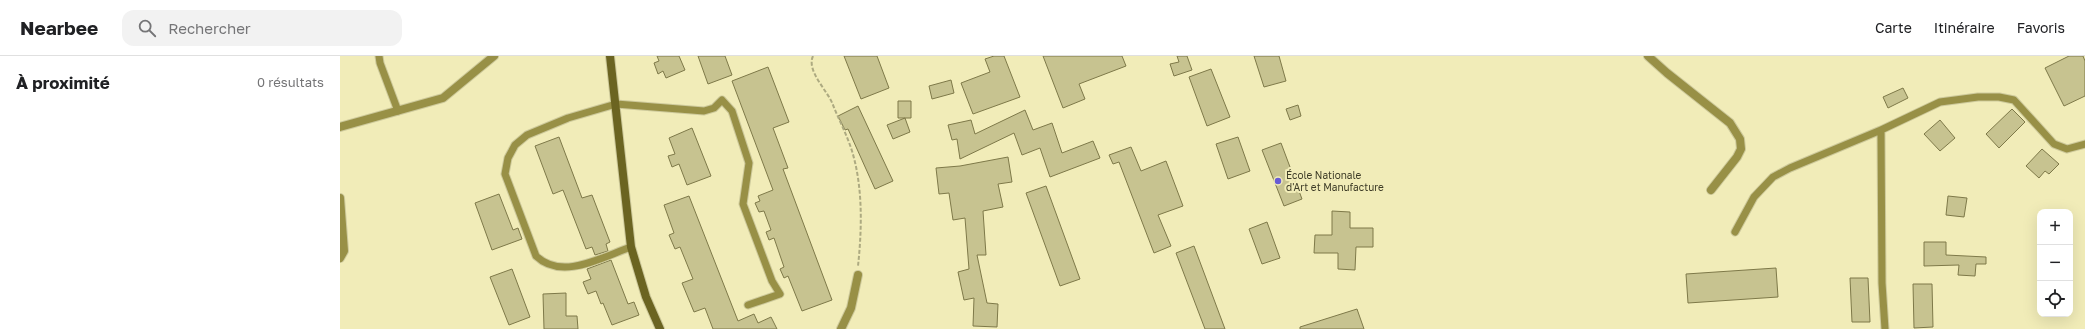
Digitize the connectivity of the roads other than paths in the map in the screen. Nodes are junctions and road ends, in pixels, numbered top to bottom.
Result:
1 (379, 56) edge
2 (494, 56) edge
3 (610, 56) edge
4 (1648, 56) edge
5 (616, 104) junction
6 (398, 111) junction
7 (340, 127) edge
8 (1881, 130) junction
9 (2085, 144) edge
10 (1711, 190) dead end
11 (340, 198) edge
12 (1735, 232) dead end
13 (632, 247) junction
14 (340, 258) edge
15 (858, 275) road end
16 (748, 305) dead end
17 (660, 329) edge
18 (841, 329) edge
19 (1885, 329) edge

1 - 6 lane
2 - 6 street
3 - 5 street
4 - 10 street
5 - 13 street
5 - 13 lane
5 - 16 lane
6 - 7 street
8 - 9 lane
8 - 12 lane
8 - 19 lane
11 - 14 street
13 - 17 street
15 - 18 street

